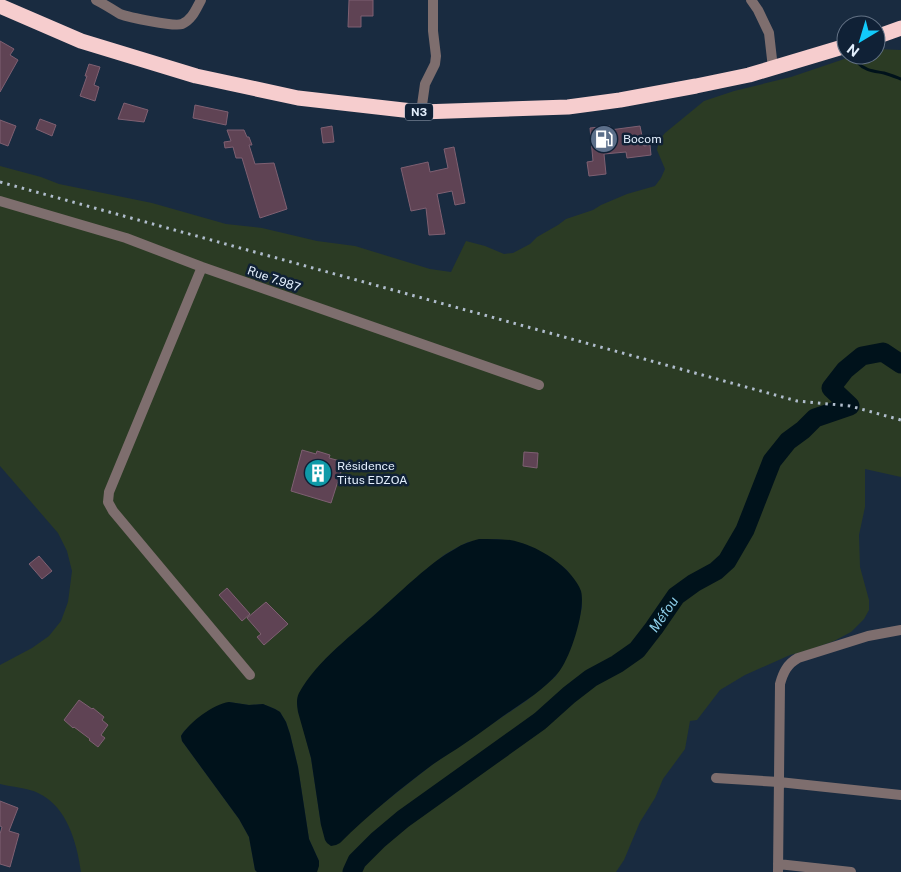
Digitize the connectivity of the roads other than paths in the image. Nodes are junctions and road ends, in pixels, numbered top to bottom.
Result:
1 (96, 0) edge
2 (201, 0) edge
3 (433, 0) edge
4 (750, 0) edge
5 (0, 6) edge
6 (901, 28) edge
7 (886, 33) edge
8 (836, 49) edge
9 (773, 68) junction
10 (421, 112) junction
11 (0, 201) edge
12 (202, 267) junction
13 (539, 385) dead end
14 (901, 630) edge
15 (250, 675) dead end
16 (716, 778) dead end
17 (779, 782) junction
18 (901, 795) edge
19 (778, 868) edge
20 (851, 872) edge

1 - 2 street
3 - 10 street
4 - 9 street
5 - 10 highway, N3
6 - 7 highway
8 - 9 highway, N3
9 - 10 highway, N3
11 - 12 street, Rue 7.987
12 - 13 street, Rue 7.987
12 - 15 street
14 - 17 street
16 - 17 street
17 - 18 street
17 - 19 street
19 - 20 street

